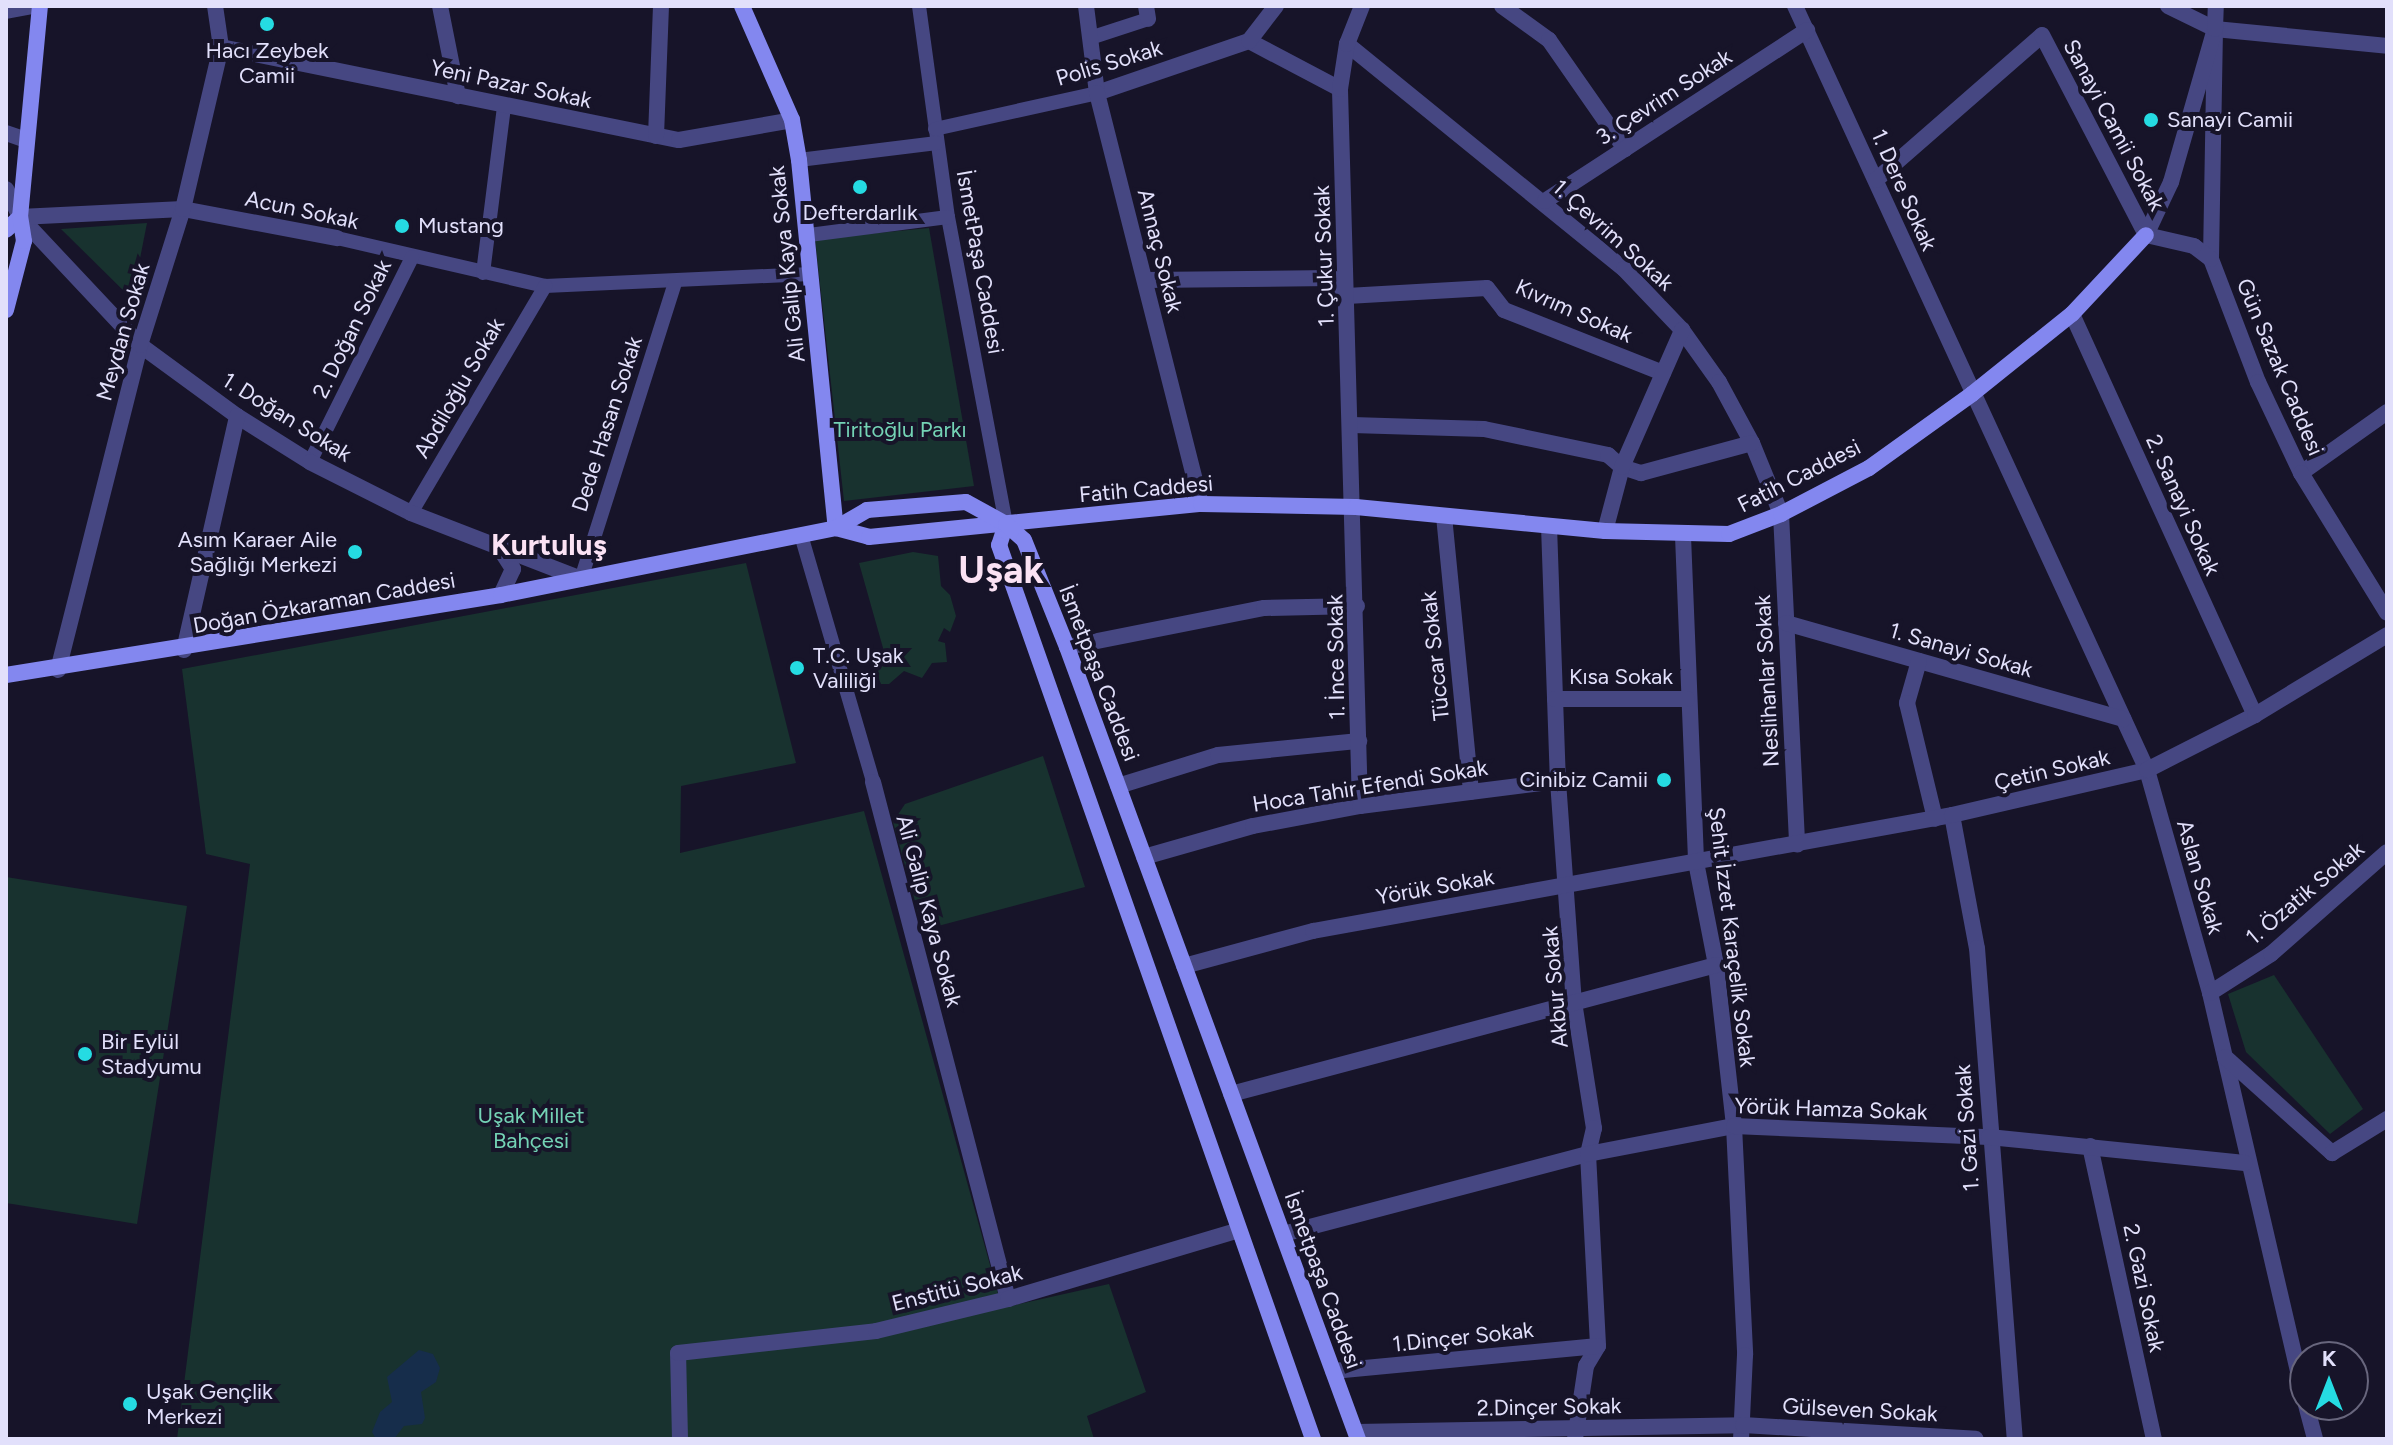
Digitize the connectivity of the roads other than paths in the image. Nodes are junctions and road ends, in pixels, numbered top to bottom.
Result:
1 (32, 6) edge
2 (40, 6) edge
3 (215, 6) edge
4 (440, 6) edge
5 (661, 6) edge
6 (742, 6) edge
7 (919, 6) edge
8 (1086, 6) edge
9 (1276, 6) edge
10 (1362, 6) edge
11 (1502, 6) edge
12 (1795, 6) edge
13 (2168, 6) edge
14 (2216, 6) edge
15 (6, 11) edge
16 (1147, 13) edge
17 (2215, 29) junction
18 (1807, 30) junction
19 (1090, 38) junction
20 (1249, 41) junction
21 (1347, 44) junction
22 (2387, 46) edge
23 (221, 47) junction
24 (1340, 89) junction
25 (1097, 93) junction
26 (458, 96) junction
27 (504, 106) junction
28 (792, 120) junction
29 (6, 133) edge
30 (656, 136) junction
31 (936, 136) junction
32 (26, 140) junction
33 (1625, 149) junction
34 (799, 160) junction
35 (1876, 180) junction
36 (6, 189) edge
37 (1545, 201) junction
38 (183, 209) junction
39 (13, 216) edge
40 (948, 217) junction
41 (6, 230) edge
42 (809, 235) junction
43 (2146, 235) junction
44 (337, 238) joint
45 (412, 257) junction
46 (2211, 259) junction
47 (483, 273) junction
48 (811, 274) junction
49 (1145, 280) junction
50 (675, 282) junction
51 (545, 286) junction
52 (1347, 296) junction
53 (6, 310) edge
54 (2072, 314) junction
55 (1682, 330) junction
56 (140, 345) junction
57 (1663, 373) junction
58 (1972, 394) junction
59 (2387, 412) edge
60 (237, 416) junction
61 (1352, 425) junction
62 (1752, 443) junction
63 (310, 462) junction
64 (1622, 467) junction
65 (2301, 473) junction
66 (1201, 504) junction
67 (1356, 507) junction
68 (411, 513) junction
69 (1781, 514) junction
70 (1444, 516) junction
71 (1006, 524) junction
72 (1549, 526) junction
73 (836, 528) junction
74 (1605, 531) junction
75 (801, 535) junction
76 (1683, 536) junction
77 (500, 549) junction
78 (581, 579) junction
79 (501, 595) junction
80 (1357, 606) junction
81 (2387, 613) edge
82 (1786, 623) junction
83 (2387, 635) edge
84 (1067, 647) junction
85 (184, 650) junction
86 (1919, 661) junction
87 (58, 670) junction
88 (6, 675) edge
89 (1555, 699) junction
90 (1687, 699) junction
91 (2255, 715) junction
92 (2124, 719) junction
93 (1359, 741) junction
94 (2147, 770) junction
95 (1558, 781) junction
96 (873, 782) joint
97 (1118, 786) junction
98 (1471, 792) junction
99 (1360, 806) junction
100 (1944, 817) junction
101 (1797, 845) junction
102 (2387, 852) edge
103 (1144, 857) junction
104 (1696, 862) junction
105 (1569, 885) junction
106 (1716, 965) junction
107 (1184, 966) junction
108 (2210, 993) junction
109 (1574, 1002) junction
110 (2225, 1057) junction
111 (1231, 1094) junction
112 (2387, 1119) edge
113 (1734, 1126) junction
114 (1989, 1137) junction
115 (2090, 1146) junction
116 (1588, 1154) junction
117 (2245, 1163) junction
118 (1239, 1230) junction
119 (1283, 1234) junction
120 (1008, 1299) junction
121 (2290, 1341) edge
122 (1598, 1346) junction
123 (1333, 1371) junction
124 (1742, 1432) edge
125 (1575, 1434) edge
126 (1357, 1436) edge
127 (680, 1439) edge
128 (1313, 1439) edge
129 (1976, 1439) edge
130 (2015, 1439) edge
131 (2154, 1439) edge

1 - 15 street
2 - 32 main road
3 - 23 street, Meydan Sokak
4 - 26 street
5 - 30 street
6 - 28 main road, Ali Galip Kaya Sokak
7 - 31 street, İsmetPaşa Caddesi
8 - 19 street, Annaç Sokak
9 - 20 street
10 - 21 street, 1. Çukur Sokak
11 - 33 street
12 - 18 street, 1. Dere Sokak
13 - 17 street
14 - 17 street, Fatih Caddesi
16 - 19 street
17 - 22 street
17 - 43 street, Fatih Caddesi
17 - 46 street
18 - 33 street, 3. Çevrim Sokak
18 - 35 street, 1. Dere Sokak
19 - 25 street, Annaç Sokak
20 - 24 street
20 - 25 street, Polis Sokak
21 - 24 street, 1. Çukur Sokak
21 - 37 street, 1. Çevrim Sokak
23 - 26 street, Yeni Pazar Sokak
23 - 38 street, Meydan Sokak
24 - 52 street, 1. Çukur Sokak
25 - 31 street, Polis Sokak
25 - 49 street, Annaç Sokak
26 - 27 street, Yeni Pazar Sokak
27 - 30 street, Yeni Pazar Sokak
27 - 47 street
28 - 30 street, Yeni Pazar Sokak
28 - 34 main road, Ali Galip Kaya Sokak
29 - 32 street
31 - 34 street, Polis Sokak
31 - 40 street, İsmetPaşa Caddesi
32 - 39 main road
33 - 37 street, 3. Çevrim Sokak
34 - 42 main road, Ali Galip Kaya Sokak
35 - 43 street, Sanayi Camii Sokak
35 - 58 street, 1. Dere Sokak
36 - 39 street, 1. Doğan Sokak
37 - 55 street, 1. Çevrim Sokak
38 - 39 street, Acun Sokak
38 - 44 street, Acun Sokak
38 - 56 street, Meydan Sokak
39 - 41 main road
39 - 53 main road
39 - 56 street, 1. Doğan Sokak
40 - 42 street
40 - 71 street, İsmetPaşa Caddesi
42 - 48 main road, Ali Galip Kaya Sokak
43 - 46 street
43 - 54 main road, Fatih Caddesi
44 - 45 street, Acun Sokak
45 - 47 street, Acun Sokak
45 - 63 street, 2. Doğan Sokak
46 - 65 street, Gün Sazak Caddesi
47 - 51 street, Acun Sokak
48 - 50 street, Acun Sokak
48 - 73 main road, Ali Galip Kaya Sokak
49 - 52 street
49 - 66 street, Annaç Sokak
50 - 51 street, Acun Sokak
50 - 78 street, Dede Hasan Sokak
51 - 68 street, Abdiloğlu Sokak
52 - 57 street, Kıvrım Sokak
52 - 61 street, 1. Çukur Sokak
54 - 58 main road, Fatih Caddesi
54 - 91 street, 2. Sanayi Sokak
55 - 57 street
55 - 62 street, 1. Çevrim Sokak
56 - 60 street, 1. Doğan Sokak
56 - 87 street, Meydan Sokak
57 - 64 street
58 - 69 main road, Fatih Caddesi
58 - 92 street, Aslan Sokak
59 - 65 street
60 - 63 street, 1. Doğan Sokak
60 - 85 street
61 - 64 street
61 - 67 street, 1. Çukur Sokak
62 - 64 street
62 - 69 street, 1. Çevrim Sokak
63 - 68 street, 1. Doğan Sokak
64 - 74 street
65 - 81 street, Gün Sazak Caddesi
66 - 67 main road, Fatih Caddesi
66 - 71 main road, Fatih Caddesi
67 - 70 main road, Fatih Caddesi
67 - 80 street, 1. İnce Sokak
68 - 77 street, 1. Doğan Sokak
69 - 76 main road, Fatih Caddesi
69 - 82 street, Neslihanlar Sokak
70 - 72 main road, Fatih Caddesi
70 - 98 street, Tüccar Sokak
71 - 73 main road, Doğan Özkaraman Caddesi
71 - 73 main road, Doğan Özkaraman Caddesi
71 - 84 main road, İsmetpaşa Caddesi
71 - 118 main road
72 - 74 main road, Fatih Caddesi
72 - 89 street, Akbur Sokak
73 - 75 main road, Doğan Özkaraman Caddesi
74 - 76 main road, Fatih Caddesi
75 - 78 main road, Doğan Özkaraman Caddesi
75 - 96 street, Ali Galip Kaya Sokak
76 - 90 street, Şehit İzzet Karaçelik Sokak
77 - 78 street, 1. Doğan Sokak
77 - 79 street
78 - 79 main road, Doğan Özkaraman Caddesi
79 - 85 main road, Doğan Özkaraman Caddesi
80 - 84 street
80 - 93 street, 1. İnce Sokak
82 - 86 street, 1. Sanayi Sokak
82 - 101 street, Neslihanlar Sokak
83 - 91 street, Çetin Sokak
84 - 97 main road, İsmetpaşa Caddesi
85 - 87 main road, Doğan Özkaraman Caddesi
86 - 92 street, 1. Sanayi Sokak
86 - 100 street, 1. Gazi Sokak
87 - 88 main road, Doğan Özkaraman Caddesi
89 - 90 street, Kısa Sokak
89 - 95 street, Akbur Sokak
90 - 104 street, Şehit İzzet Karaçelik Sokak
91 - 94 street, Çetin Sokak
92 - 94 street, Aslan Sokak
93 - 97 street
93 - 99 street, 1. İnce Sokak
94 - 100 street, Çetin Sokak
94 - 108 street, Aslan Sokak
95 - 98 street, Hoca Tahir Efendi Sokak
95 - 105 street, Akbur Sokak
96 - 120 street, Ali Galip Kaya Sokak
97 - 103 main road, İsmetpaşa Caddesi
98 - 99 street, Hoca Tahir Efendi Sokak
99 - 103 street, Hoca Tahir Efendi Sokak
100 - 101 street, Çetin Sokak
100 - 114 street, 1. Gazi Sokak
101 - 104 street, Çetin Sokak
102 - 108 street, 1. Özatik Sokak
103 - 107 main road, İsmetpaşa Caddesi
104 - 105 street, Yörük Sokak
104 - 106 street, Şehit İzzet Karaçelik Sokak
105 - 107 street, Yörük Sokak
105 - 109 street, Akbur Sokak
106 - 109 street
106 - 113 street, Şehit İzzet Karaçelik Sokak
107 - 111 main road, İsmetpaşa Caddesi
108 - 110 street, Aslan Sokak
109 - 111 street
109 - 116 street, Akbur Sokak
110 - 112 street
110 - 117 street, Aslan Sokak
111 - 119 main road, İsmetpaşa Caddesi
113 - 114 street, Yörük Hamza Sokak
113 - 116 street, Yörük Hamza Sokak
113 - 124 street, Şehit İzzet Karaçelik Sokak
114 - 115 street, Yörük Hamza Sokak
114 - 130 street, 1. Gazi Sokak
115 - 117 street, Yörük Hamza Sokak
115 - 131 street, 2. Gazi Sokak
116 - 119 street, Yörük Hamza Sokak
116 - 122 street, Akbur Sokak
117 - 121 street, Aslan Sokak
118 - 120 street, Enstitü Sokak
118 - 128 main road
119 - 123 main road, İsmetpaşa Caddesi
120 - 127 street, Enstitü Sokak
122 - 123 street, 1.Dinçer Sokak
122 - 125 street, Akbur Sokak
123 - 126 main road, İsmetpaşa Caddesi
124 - 125 street, 2.Dinçer Sokak
124 - 129 street, Gülseven Sokak
125 - 126 street, 2.Dinçer Sokak

